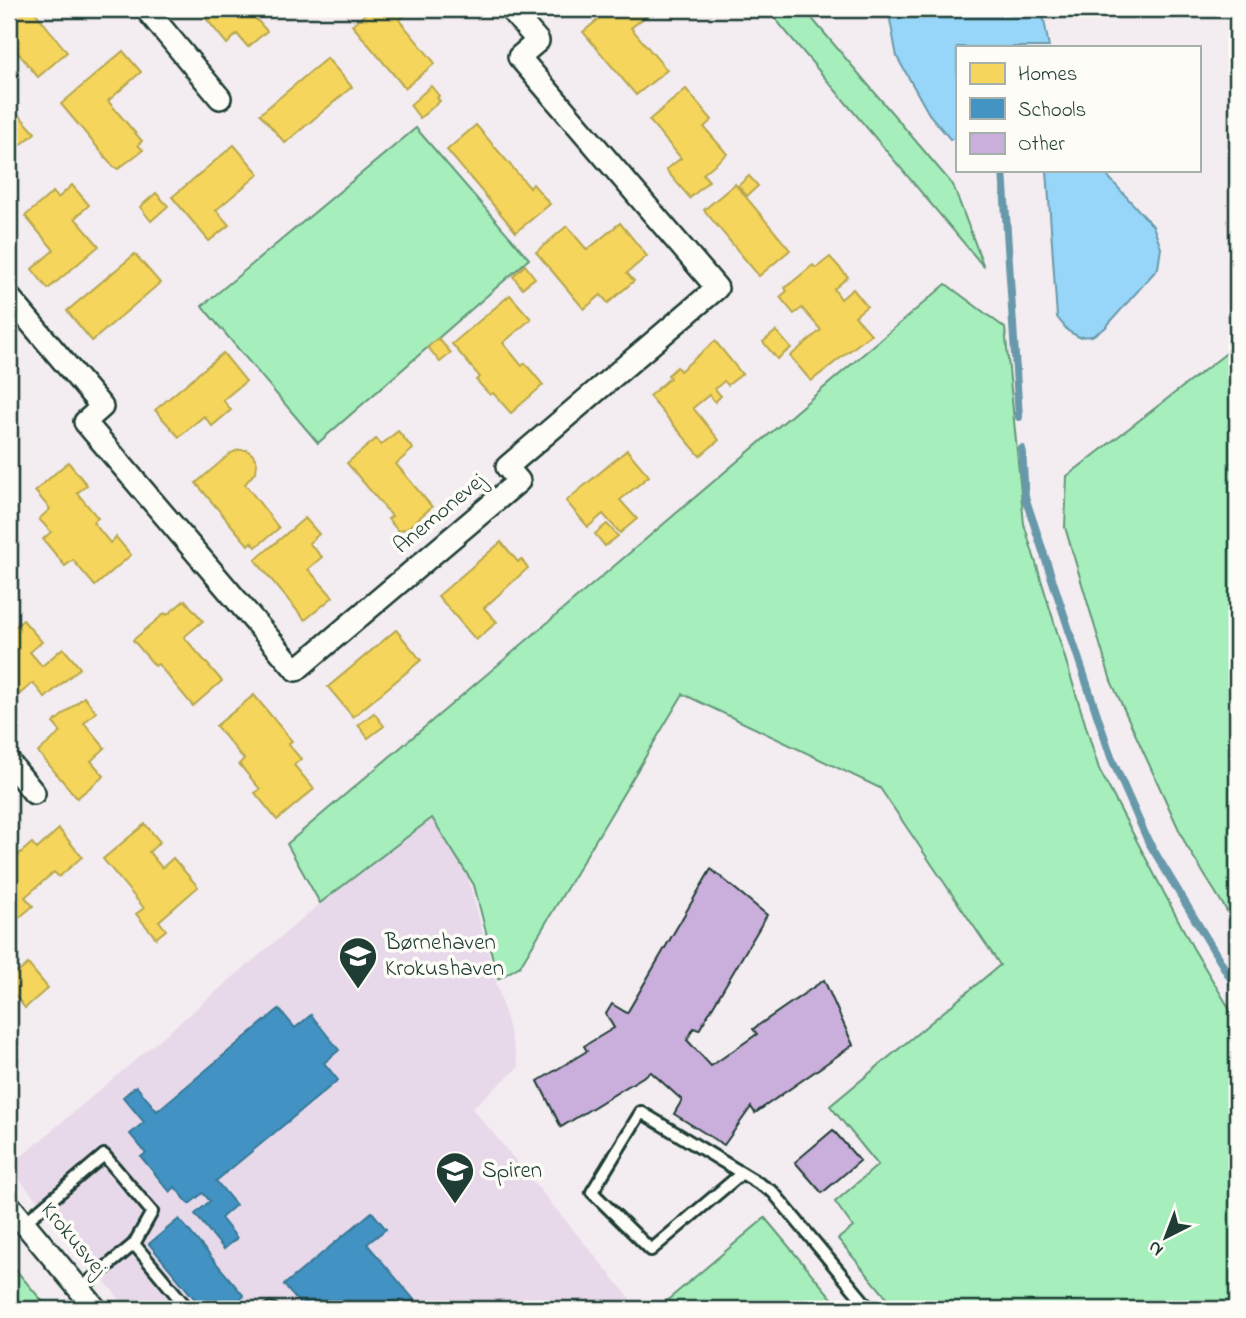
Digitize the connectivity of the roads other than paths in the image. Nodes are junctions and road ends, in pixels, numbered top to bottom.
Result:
1 (146, 9) edge
2 (510, 9) edge
3 (220, 98) dead end
4 (9, 297) edge
5 (9, 762) edge
6 (34, 793) dead end
7 (742, 1173) junction
8 (9, 1205) edge
9 (24, 1223) junction
10 (134, 1244) junction
11 (80, 1289) junction
12 (96, 1309) edge
13 (188, 1309) edge
14 (870, 1309) edge

1 - 3 street
2 - 4 street, Anemonevej
5 - 6 street
7 - 7 lane
7 - 14 lane
8 - 9 street, Krokusvej
9 - 10 lane
9 - 11 street, Krokusvej
10 - 11 lane
10 - 13 lane
11 - 12 street, Krokusvej

